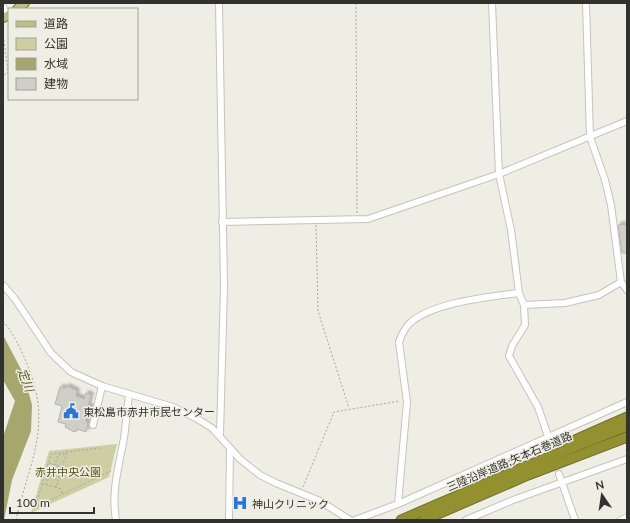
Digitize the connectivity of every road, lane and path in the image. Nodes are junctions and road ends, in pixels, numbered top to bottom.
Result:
1 (219, 3) edge
2 (356, 3) edge
3 (492, 3) edge
4 (586, 3) edge
5 (3, 7) edge
6 (7, 16) edge
7 (3, 32) edge
8 (3, 76) edge
9 (627, 121) edge
10 (590, 137) junction
11 (500, 174) junction
12 (357, 220) junction
13 (316, 221) junction
14 (222, 222) junction
15 (621, 282) junction
16 (3, 285) edge
17 (627, 290) edge
18 (519, 293) junction
19 (524, 305) junction
20 (3, 321) edge
21 (102, 386) junction
22 (129, 395) junction
23 (407, 402) junction
24 (627, 402) edge
25 (349, 408) junction
26 (627, 417) edge
27 (93, 425) dead end
28 (627, 426) edge
29 (220, 436) junction
30 (550, 437) junction
31 (627, 437) edge
32 (551, 445) tunnel mouth
33 (100, 448) dead end
34 (230, 449) junction
35 (67, 451) junction
36 (66, 454) junction
37 (627, 459) edge
38 (49, 463) junction
39 (55, 464) junction
40 (62, 467) junction
41 (117, 468) junction
42 (559, 474) tunnel mouth
43 (562, 483) junction
44 (42, 484) junction
45 (46, 485) junction
46 (55, 487) junction
47 (469, 490) junction
48 (300, 493) junction
49 (62, 494) junction
50 (398, 504) junction
51 (627, 517) edge
52 (16, 520) edge
53 (116, 520) edge
54 (229, 520) edge
55 (350, 520) edge
56 (355, 520) edge
57 (401, 520) edge
58 (424, 520) edge
59 (466, 520) edge
60 (575, 520) edge
61 (621, 520) edge

1 - 14 street
2 - 12 path
3 - 11 street
4 - 10 street
5 - 6 street
7 - 8 path
9 - 10 street
10 - 11 street
10 - 15 street
11 - 12 street
11 - 18 street
12 - 13 street
13 - 14 street
13 - 25 path
14 - 29 street
15 - 17 street
15 - 19 street
16 - 21 street
18 - 19 street
18 - 23 street
19 - 30 street
20 - 52 path
21 - 22 street
21 - 27 street
22 - 29 street
22 - 41 street
23 - 25 path
23 - 50 street
24 - 30 street
25 - 48 path
26 - 47 highway
28 - 47 highway, 三陸沿岸道路;矢本石巻道路
29 - 34 street
30 - 32 street
30 - 50 street
31 - 58 highway, 三陸沿岸道路;矢本石巻道路
33 - 35 path
34 - 48 street
34 - 54 street
35 - 36 path
35 - 38 path
36 - 39 path
36 - 40 path
37 - 43 street
38 - 39 path
38 - 44 path
39 - 40 path
39 - 45 path
40 - 46 path
41 - 49 path
41 - 53 street
42 - 43 street
43 - 59 street
43 - 60 street
44 - 45 path
44 - 49 path
45 - 46 path
46 - 49 path
47 - 57 highway, 三陸沿岸道路;矢本石巻道路
48 - 55 street
50 - 56 street
51 - 61 street

